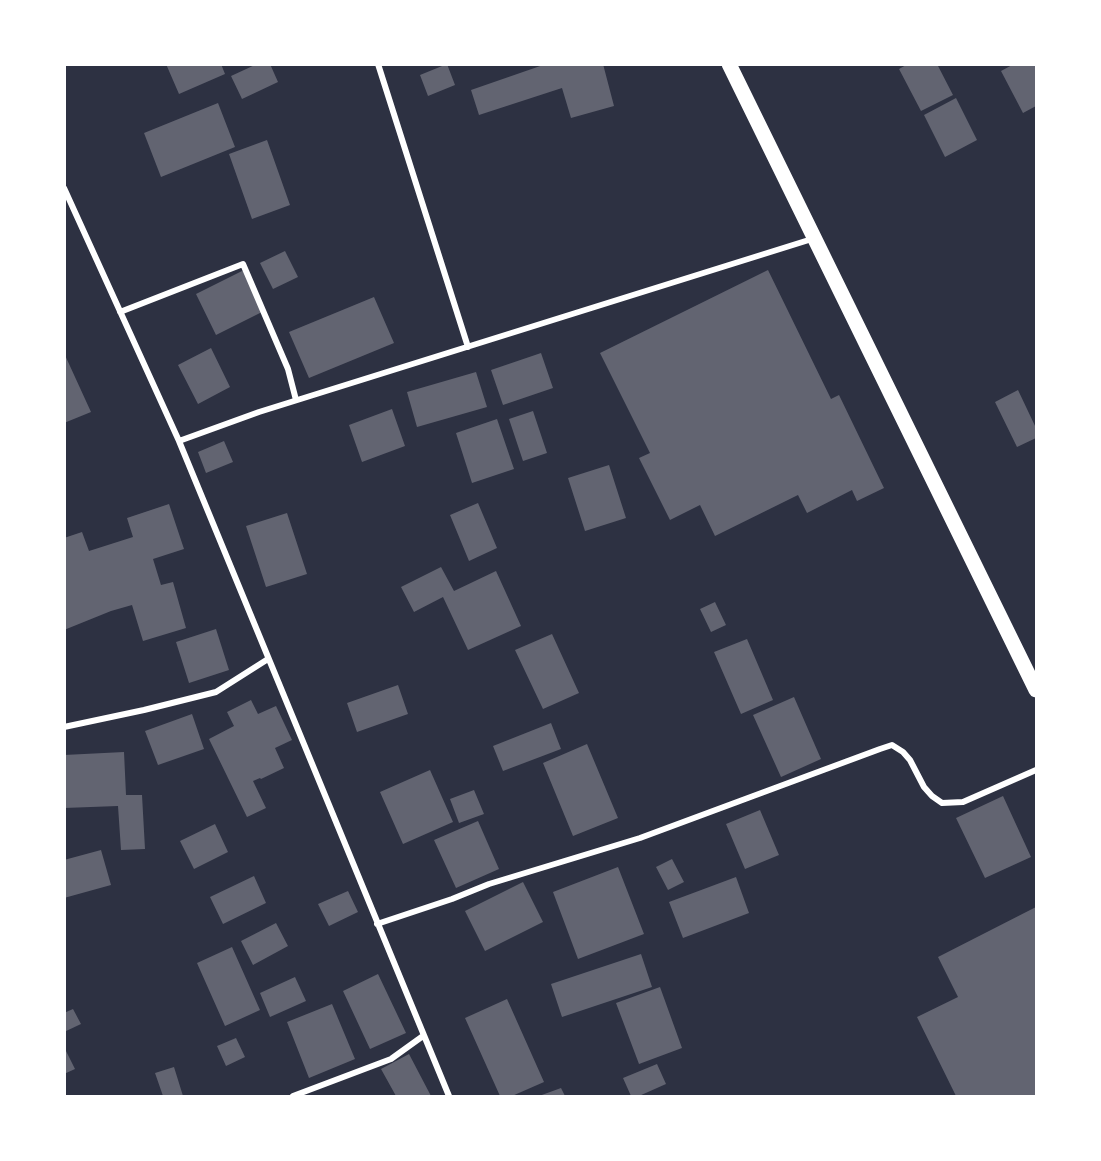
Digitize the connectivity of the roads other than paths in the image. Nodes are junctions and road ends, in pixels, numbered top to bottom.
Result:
1 (378, 64) edge
2 (729, 64) edge
3 (64, 188) edge
4 (814, 238) junction
5 (120, 312) junction
6 (468, 346) junction
7 (296, 400) junction
8 (179, 441) junction
9 (268, 659) junction
10 (1036, 690) edge
11 (64, 727) edge
12 (1036, 770) edge
13 (377, 924) junction
14 (423, 1036) junction
15 (293, 1096) edge
16 (449, 1096) edge

1 - 6 street
2 - 4 main road
3 - 5 street
4 - 6 street
4 - 10 main road
5 - 7 street
5 - 8 street
6 - 7 street
7 - 8 street
8 - 9 street
9 - 11 street
9 - 13 street
12 - 13 street
13 - 14 street
14 - 15 street
14 - 16 street

